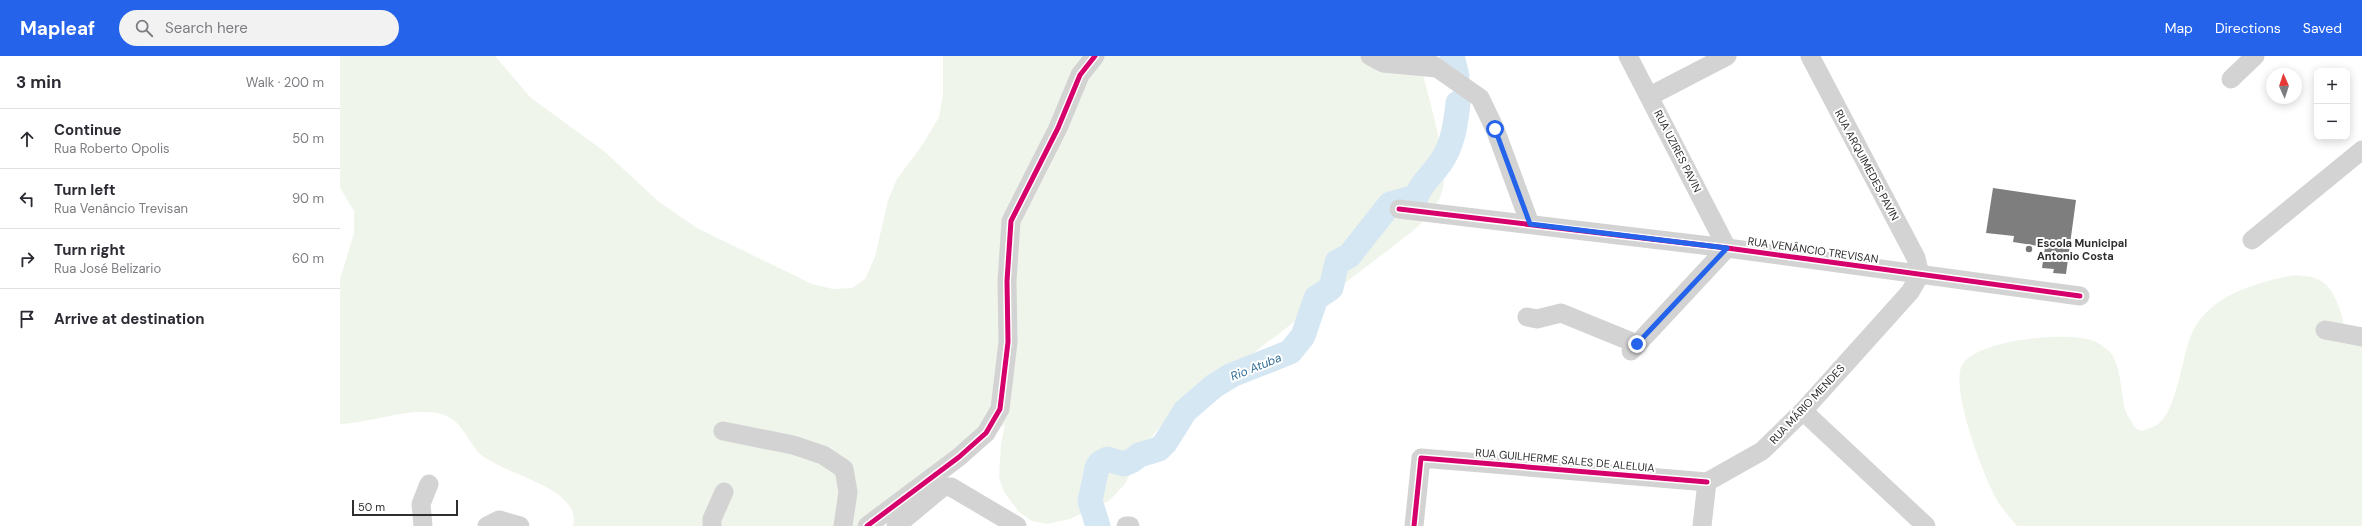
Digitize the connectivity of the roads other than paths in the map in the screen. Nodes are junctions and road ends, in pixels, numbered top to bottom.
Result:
1 (1095, 56) edge
2 (1370, 56) edge
3 (1420, 56) edge
4 (1628, 56) edge
5 (1727, 56) edge
6 (1810, 56) edge
7 (2256, 56) edge
8 (1437, 68) junction
9 (2231, 79) dead end
10 (1650, 96) junction
11 (2362, 150) edge
12 (1399, 210) dead end
13 (1530, 224) junction
14 (2252, 240) dead end
15 (1727, 248) junction
16 (1920, 275) junction
17 (2080, 296) dead end
18 (1527, 317) dead end
19 (2325, 330) dead end
20 (2362, 337) edge
21 (1803, 411) junction
22 (723, 431) dead end
23 (1708, 482) junction
24 (429, 484) dead end
25 (724, 492) dead end
26 (423, 526) edge
27 (487, 526) edge
28 (520, 526) edge
29 (712, 526) edge
30 (843, 526) edge
31 (867, 526) edge
32 (896, 526) edge
33 (1017, 526) edge
34 (1126, 526) edge
35 (1130, 526) edge
36 (1414, 526) edge
37 (1702, 526) edge
38 (1926, 526) edge

1 - 31 street
2 - 8 street
3 - 8 street
4 - 10 street, RUA UZIRES PAVIN
5 - 10 street
6 - 16 street, RUA ARQUIMEDES PAVIN
7 - 9 street
8 - 13 street
10 - 15 street, RUA UZIRES PAVIN
11 - 14 street
12 - 13 street, RUA VENÂNCIO TREVISAN
13 - 15 street, RUA VENÂNCIO TREVISAN
15 - 16 street, RUA VENÂNCIO TREVISAN
15 - 18 street
16 - 17 street, RUA VENÂNCIO TREVISAN
16 - 21 street, RUA MÁRIO MENDES
19 - 20 street
21 - 23 street, RUA MÁRIO MENDES
21 - 38 street
22 - 30 street
23 - 36 street, RUA GUILHERME SALES DE ALELUIA
23 - 37 street
24 - 26 street
25 - 29 street
27 - 28 street
32 - 33 street
34 - 35 street

